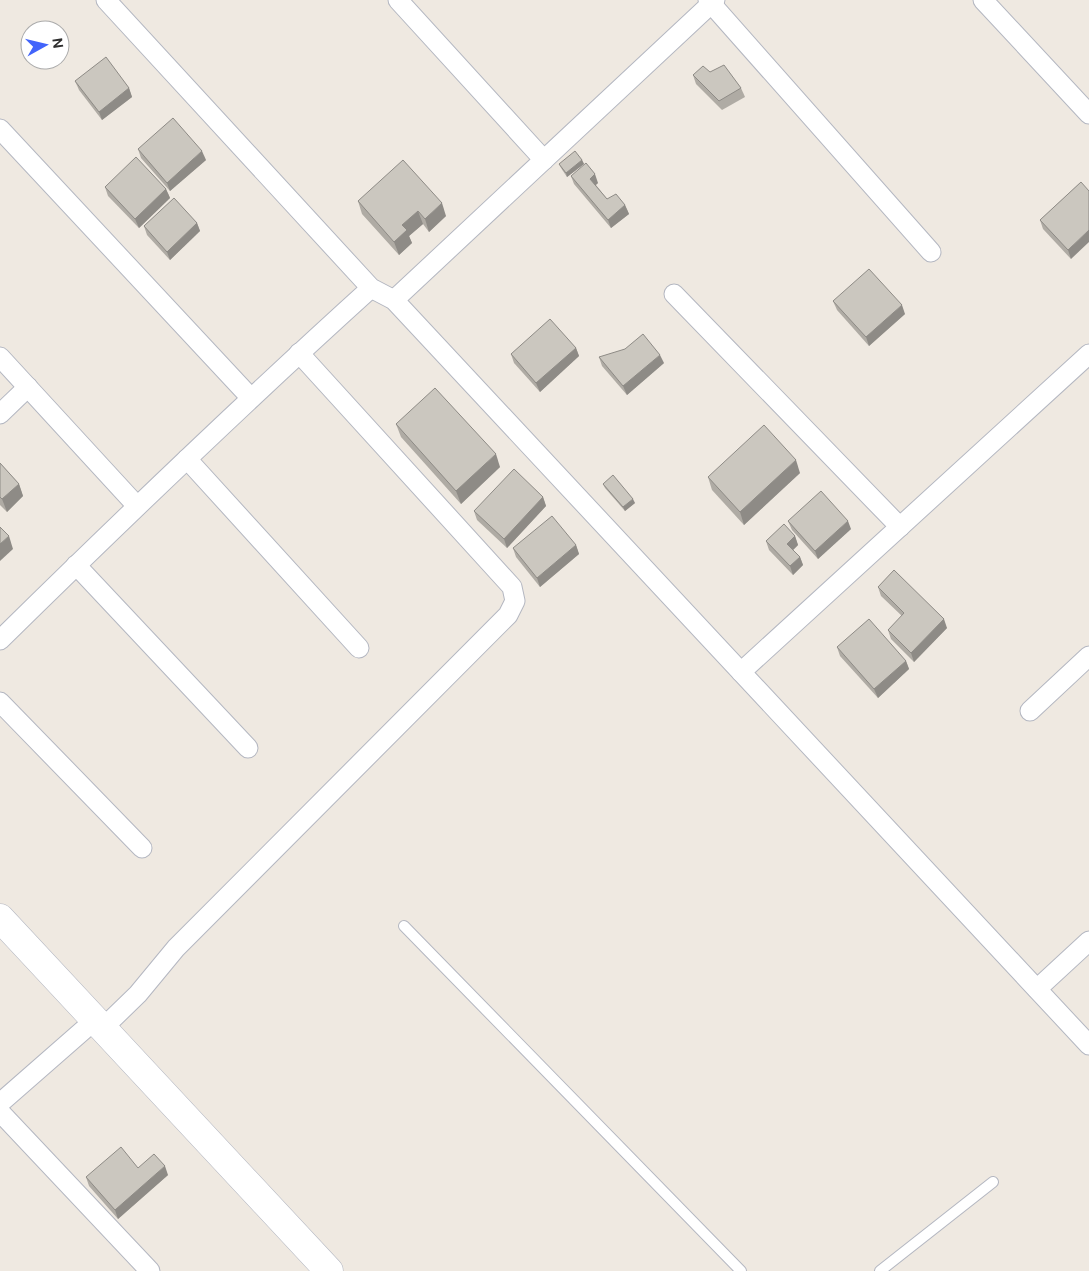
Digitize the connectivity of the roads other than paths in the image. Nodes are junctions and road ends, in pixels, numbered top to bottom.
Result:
1 (106, 0) edge
2 (398, 0) edge
3 (982, 0) edge
4 (712, 1) edge
5 (1089, 114) edge
6 (0, 129) edge
7 (544, 160) junction
8 (931, 252) dead end
9 (372, 288) junction
10 (674, 294) dead end
11 (394, 300) junction
12 (299, 353) junction
13 (1089, 354) edge
14 (0, 357) edge
15 (28, 388) junction
16 (251, 398) junction
17 (0, 414) edge
18 (187, 459) junction
19 (137, 506) junction
20 (900, 527) junction
21 (76, 565) junction
22 (0, 640) edge
23 (359, 648) dead end
24 (1089, 656) edge
25 (741, 672) junction
26 (0, 702) edge
27 (1030, 711) dead end
28 (248, 748) dead end
29 (142, 848) dead end
30 (0, 918) edge
31 (404, 926) dead end
32 (1089, 941) edge
33 (1037, 989) junction
34 (100, 1024) junction
35 (1089, 1045) edge
36 (0, 1103) edge
37 (0, 1112) edge
38 (993, 1182) dead end
39 (150, 1271) edge
40 (329, 1271) edge
41 (741, 1271) edge
42 (880, 1271) edge

1 - 9 street
2 - 7 street
3 - 5 street
4 - 7 street
4 - 8 street
6 - 16 street
7 - 11 street
9 - 11 street
9 - 12 street
10 - 20 street
11 - 25 street
12 - 16 street
12 - 34 street
13 - 20 street
14 - 15 street
15 - 17 street
15 - 19 street
16 - 18 street
18 - 19 street
18 - 23 street
19 - 21 street
20 - 25 street
21 - 22 street
21 - 28 street
24 - 27 street
25 - 33 street
26 - 29 street
30 - 34 street
31 - 41 lane
32 - 33 street
33 - 35 street
34 - 36 street
34 - 40 street
37 - 39 street
38 - 42 lane

